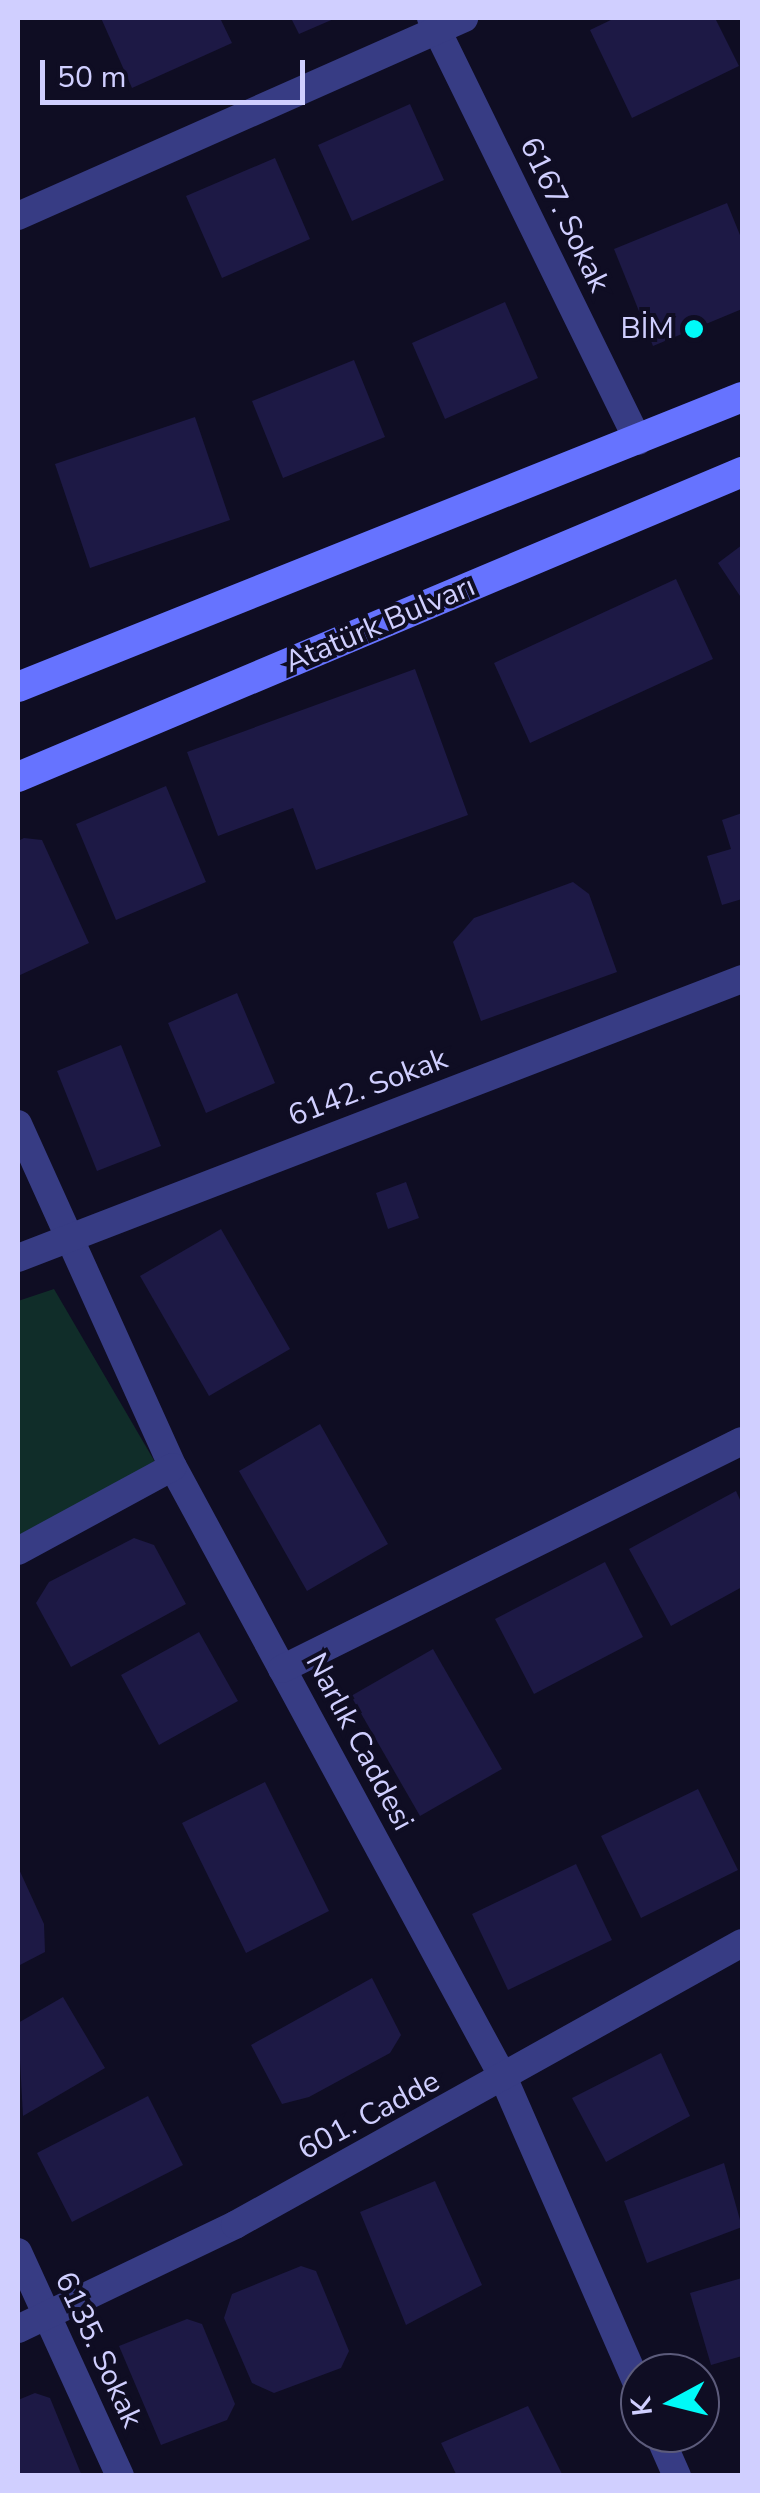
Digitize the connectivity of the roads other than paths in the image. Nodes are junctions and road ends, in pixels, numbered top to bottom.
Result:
1 (464, 18) edge
2 (434, 23) edge
3 (18, 216) edge
4 (742, 396) edge
5 (638, 441) junction
6 (742, 472) edge
7 (18, 687) edge
8 (18, 777) edge
9 (740, 984) edge
10 (18, 1124) edge
11 (70, 1237) junction
12 (18, 1258) edge
13 (742, 1441) edge
14 (172, 1467) junction
15 (18, 1552) edge
16 (282, 1669) junction
17 (742, 1944) edge
18 (504, 2080) junction
19 (18, 2252) edge
20 (45, 2316) junction
21 (18, 2328) edge
22 (623, 2353) edge
23 (667, 2453) edge
24 (120, 2476) edge
25 (677, 2476) edge

1 - 2 street
2 - 3 street
2 - 5 street, 6167. Sokak
4 - 5 main road
5 - 7 main road
6 - 8 main road, Atatürk Bulvarı
9 - 11 street, 6142. Sokak
10 - 11 street, Narlık Caddesi
11 - 12 street, 6142. Sokak
11 - 14 street, Narlık Caddesi
13 - 16 street
14 - 15 street
14 - 16 street, Narlık Caddesi
16 - 18 street, Narlık Caddesi
17 - 18 street, 601. Cadde
18 - 20 street, 601. Cadde
18 - 22 street, Narlık Caddesi
19 - 20 street, 6135. Sokak
20 - 21 street, 601. Cadde
20 - 24 street, 6135. Sokak
23 - 25 street

